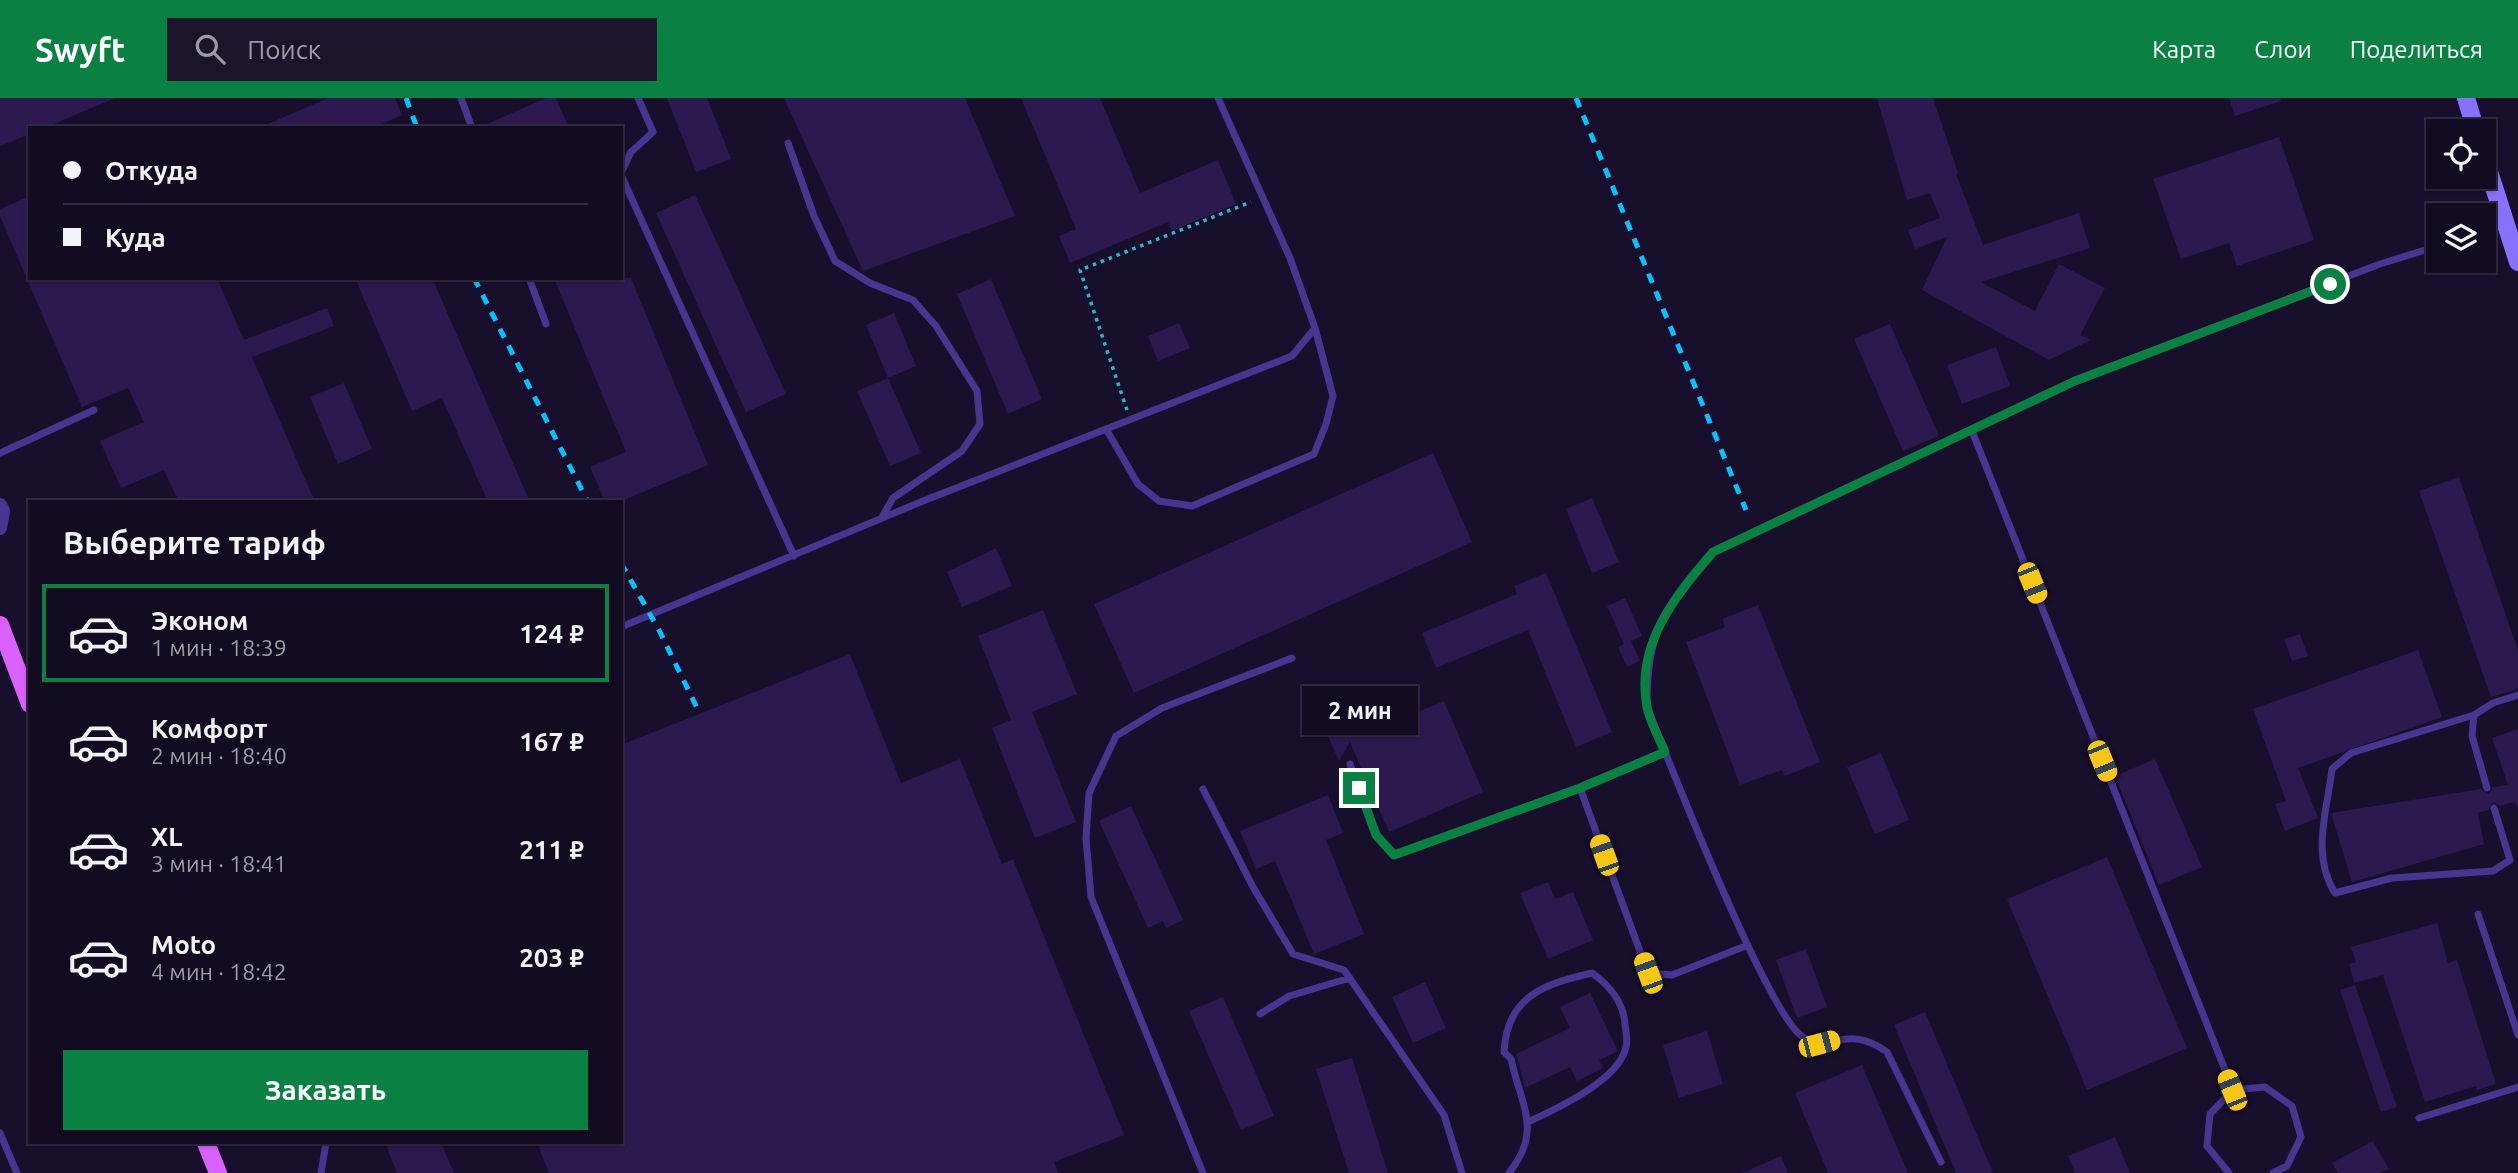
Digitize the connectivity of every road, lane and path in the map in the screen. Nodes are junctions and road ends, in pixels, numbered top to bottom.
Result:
1 (461, 98) edge
2 (638, 98) edge
3 (1218, 98) edge
4 (2466, 98) edge
5 (2472, 119) edge
6 (471, 126) edge
7 (788, 143) dead end
8 (623, 170) edge
9 (623, 178) edge
10 (2495, 189) edge
11 (1261, 198) junction
12 (2506, 224) junction
13 (2496, 227) edge
14 (2426, 250) edge
15 (2518, 262) edge
16 (530, 280) edge
17 (546, 324) dead end
18 (1315, 328) junction
19 (94, 411) dead end
20 (1130, 418) junction
21 (1106, 429) junction
22 (1972, 431) junction
23 (0, 453) edge
24 (0, 505) edge
25 (882, 518) junction
26 (0, 528) edge
27 (794, 555) junction
28 (0, 625) edge
29 (623, 626) edge
30 (1292, 658) dead end
31 (2518, 695) edge
32 (28, 699) edge
33 (2474, 715) junction
34 (1665, 752) junction
35 (1349, 764) dead end
36 (1580, 788) junction
37 (2487, 788) dead end
38 (1203, 789) dead end
39 (2494, 808) dead end
40 (2478, 914) dead end
41 (1748, 945) junction
42 (1350, 978) junction
43 (1260, 1014) dead end
44 (2518, 1035) edge
45 (2518, 1087) edge
46 (2232, 1090) junction
47 (2419, 1118) dead end
48 (1530, 1121) junction
49 (0, 1133) edge
50 (206, 1144) edge
51 (326, 1144) edge
52 (1941, 1162) dead end
53 (17, 1173) edge
54 (218, 1173) edge
55 (321, 1173) edge
56 (1203, 1173) edge
57 (1462, 1173) edge
58 (1509, 1173) edge
59 (2229, 1173) edge
60 (2273, 1173) edge

1 - 6 lane
2 - 8 lane
3 - 11 lane
4 - 5 main road
7 - 25 lane
9 - 27 lane
10 - 12 main road
11 - 18 lane
11 - 20 path
12 - 13 lane
12 - 15 main road
14 - 22 lane
16 - 17 lane
18 - 20 lane
18 - 21 lane
19 - 23 lane
20 - 21 lane
21 - 25 lane
22 - 34 lane
22 - 46 lane
24 - 26 street
25 - 27 lane
27 - 29 lane
28 - 32 main road
30 - 56 lane
31 - 33 lane
33 - 37 lane
33 - 39 lane
34 - 36 lane
34 - 41 lane
35 - 36 lane
36 - 41 lane
38 - 42 lane
40 - 44 lane
41 - 52 lane
42 - 43 lane
42 - 57 lane
45 - 47 lane
46 - 59 lane
46 - 60 lane
48 - 48 lane
48 - 58 lane
49 - 53 lane
50 - 54 main road
51 - 55 lane

